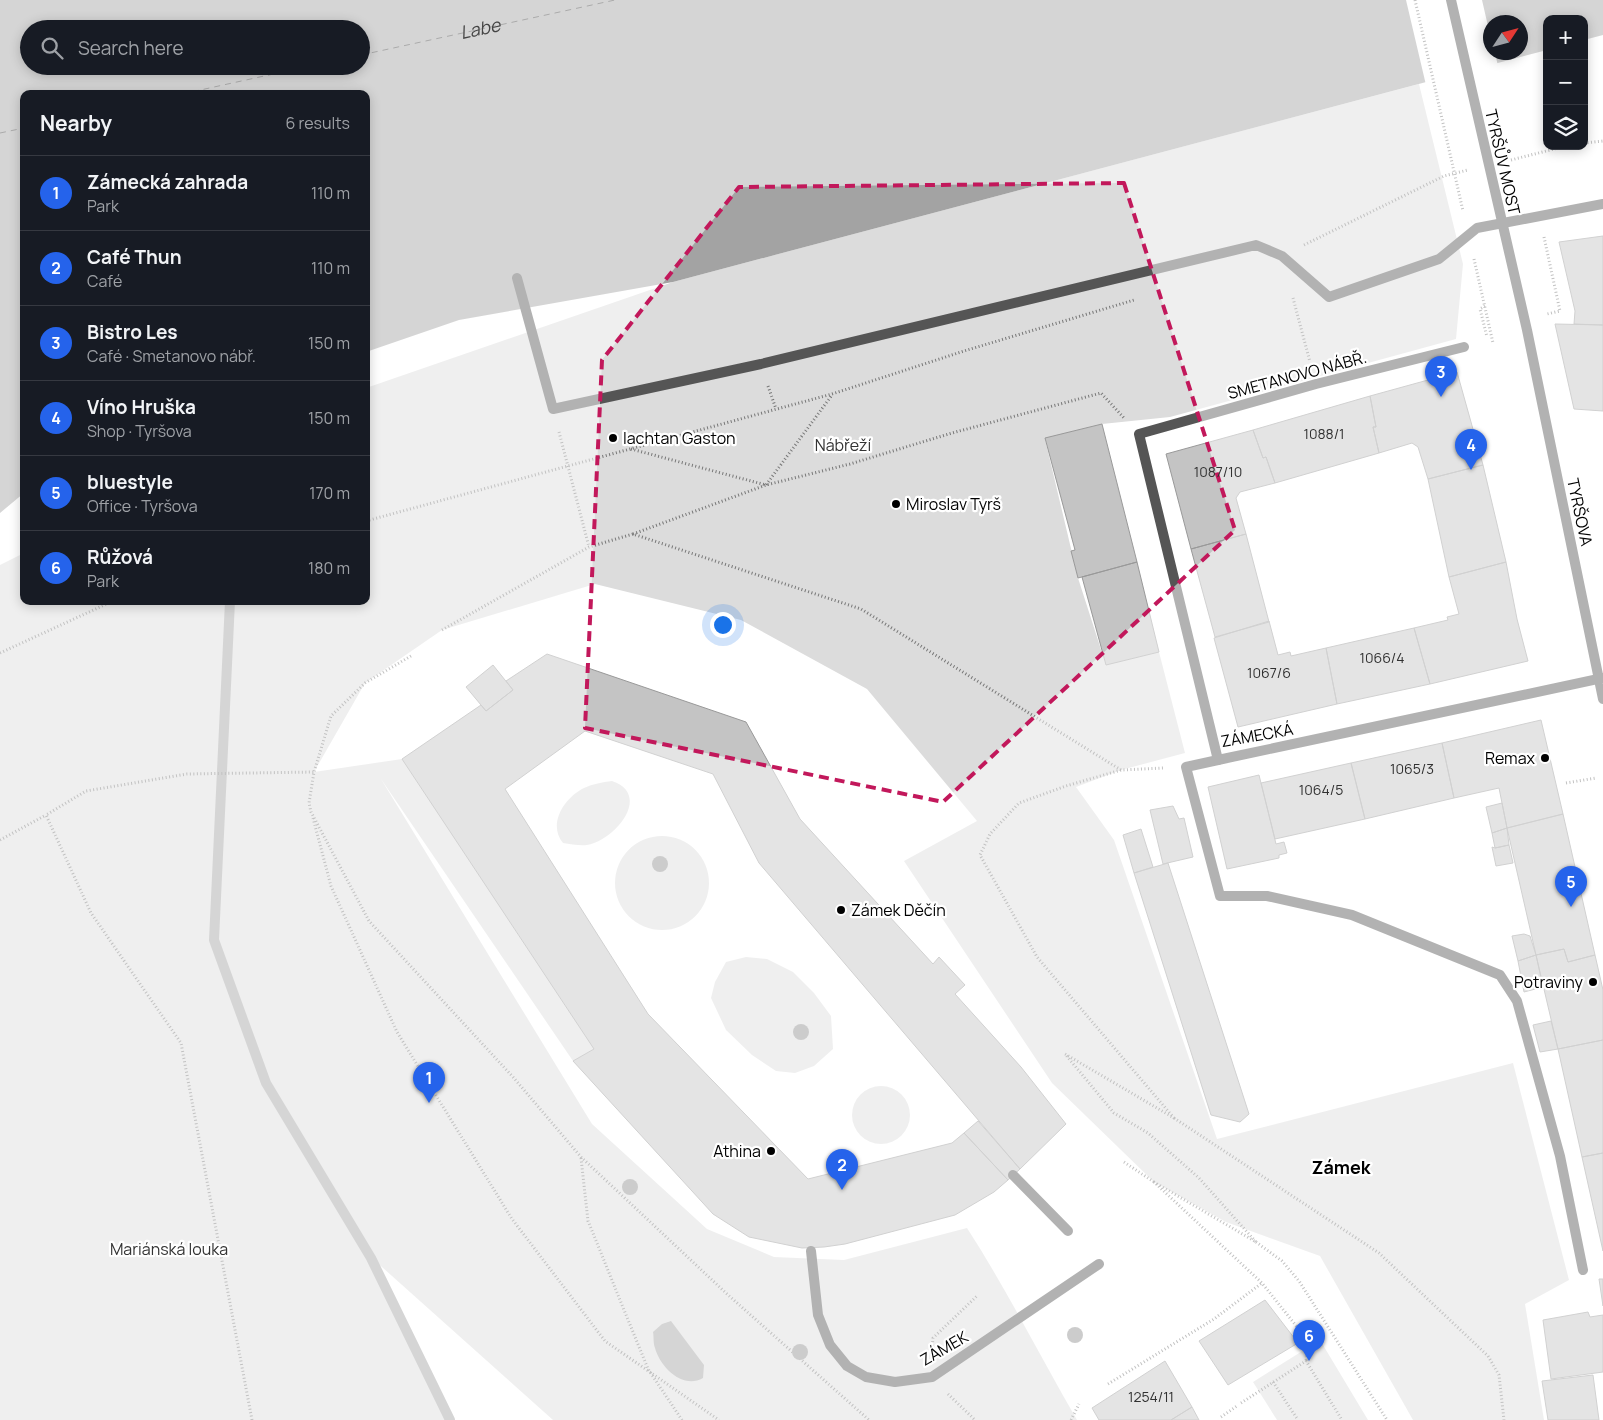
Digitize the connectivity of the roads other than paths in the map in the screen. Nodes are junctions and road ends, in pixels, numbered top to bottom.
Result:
1 (1451, 0) edge
2 (1603, 204) edge
3 (517, 278) dead end
4 (1527, 330) joint
5 (1464, 347) dead end
6 (1139, 434) joint
7 (1601, 678) edge
8 (1603, 700) edge
9 (1218, 760) junction
10 (1013, 1175) dead end
11 (1068, 1231) dead end
12 (811, 1251) dead end
13 (1099, 1264) dead end
14 (1583, 1270) dead end

1 - 4 street, TYRŠŮV MOST
2 - 3 street
4 - 7 street, TYRŠOVA
5 - 6 street, SMETANOVO NÁBŘ.
6 - 9 street, ZÁMECKÁ
7 - 8 street, TYRŠOVA
7 - 9 street, ZÁMECKÁ
9 - 14 street
10 - 11 street
12 - 13 street, ZÁMEK

